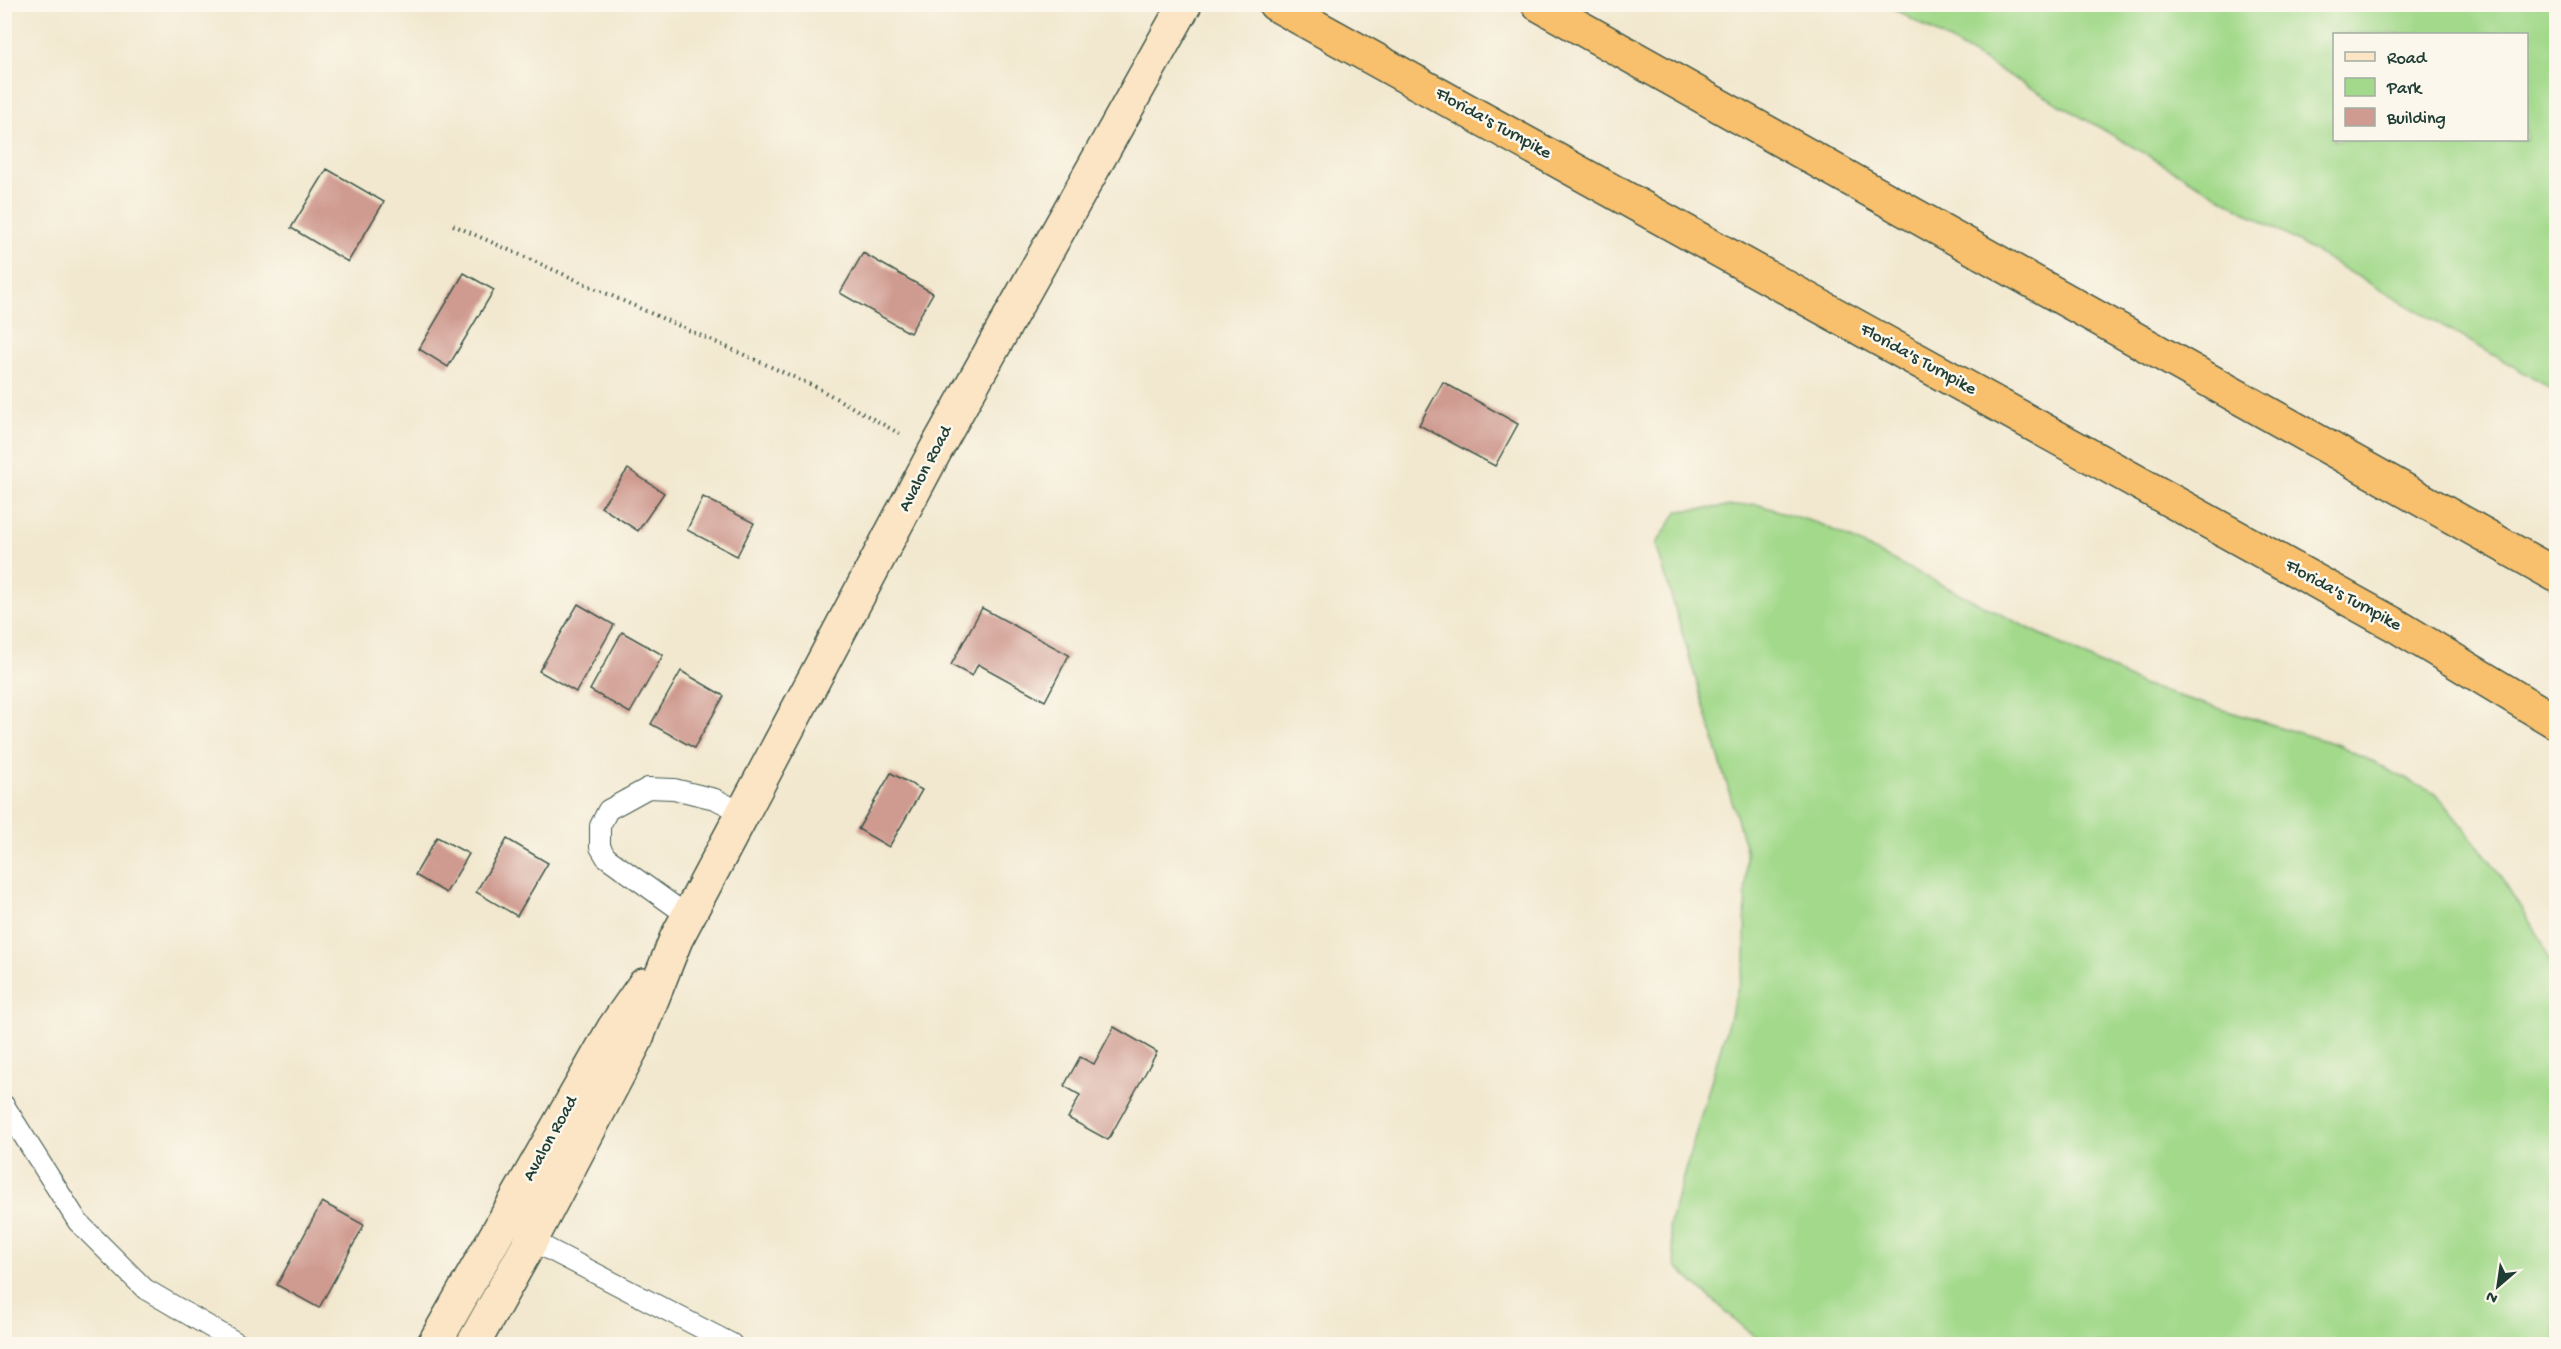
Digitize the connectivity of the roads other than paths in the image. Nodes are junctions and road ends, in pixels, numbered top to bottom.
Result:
1 (1185, 4) edge
2 (1275, 4) edge
3 (1538, 4) edge
4 (2556, 575) edge
5 (2556, 722) edge
6 (743, 813) junction
7 (682, 928) junction
8 (4, 1105) edge
9 (531, 1240) junction
10 (239, 1344) edge
11 (434, 1344) edge
12 (473, 1344) edge
13 (732, 1344) edge

1 - 6 main road, Avalon Road
2 - 5 highway, Florida's Turnpike
3 - 4 highway
6 - 7 main road, Avalon Road
6 - 7 lane
7 - 9 main road, Avalon Road
7 - 11 main road, Avalon Road
8 - 10 lane
9 - 12 main road, Avalon Road
9 - 13 lane

